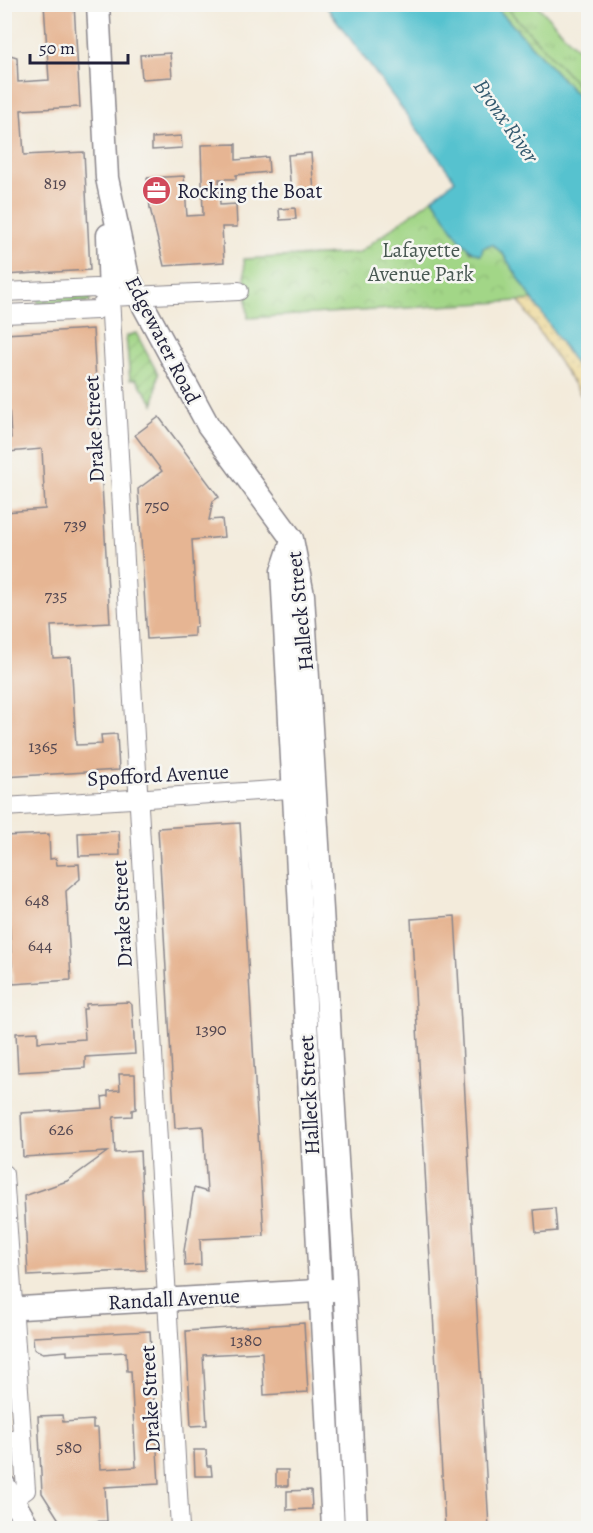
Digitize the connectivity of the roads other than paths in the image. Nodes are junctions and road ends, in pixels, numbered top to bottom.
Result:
1 (98, 4) edge
2 (111, 201) junction
3 (239, 291) dead end
4 (4, 292) edge
5 (137, 296) junction
6 (110, 297) junction
7 (4, 314) edge
8 (292, 539) joint
9 (304, 788) junction
10 (138, 799) junction
11 (4, 807) edge
12 (4, 1173) edge
13 (344, 1290) junction
14 (320, 1291) junction
15 (166, 1300) junction
16 (8, 1309) edge
17 (22, 1435) junction
18 (4, 1444) edge
19 (9, 1492) edge
20 (29, 1528) edge
21 (180, 1528) edge
22 (333, 1528) edge
23 (356, 1528) edge

1 - 2 main road, Edgewater Road
2 - 5 main road, Edgewater Road
2 - 6 main road
3 - 5 street
4 - 6 street
5 - 6 street
5 - 8 main road, Edgewater Road
6 - 7 street
6 - 10 street, Drake Street
8 - 9 main road, Halleck Street
9 - 10 street, Spofford Avenue
9 - 13 main road, Halleck Street
9 - 14 main road, Halleck Street
10 - 11 street, Spofford Avenue
10 - 15 street, Drake Street
12 - 16 street
13 - 14 main road, Randall Avenue
13 - 23 main road, Halleck Street
14 - 15 main road, Randall Avenue
14 - 22 main road, Halleck Street
15 - 16 main road, Randall Avenue
15 - 21 street, Drake Street
16 - 17 street
17 - 18 street
17 - 19 street
19 - 20 main road

